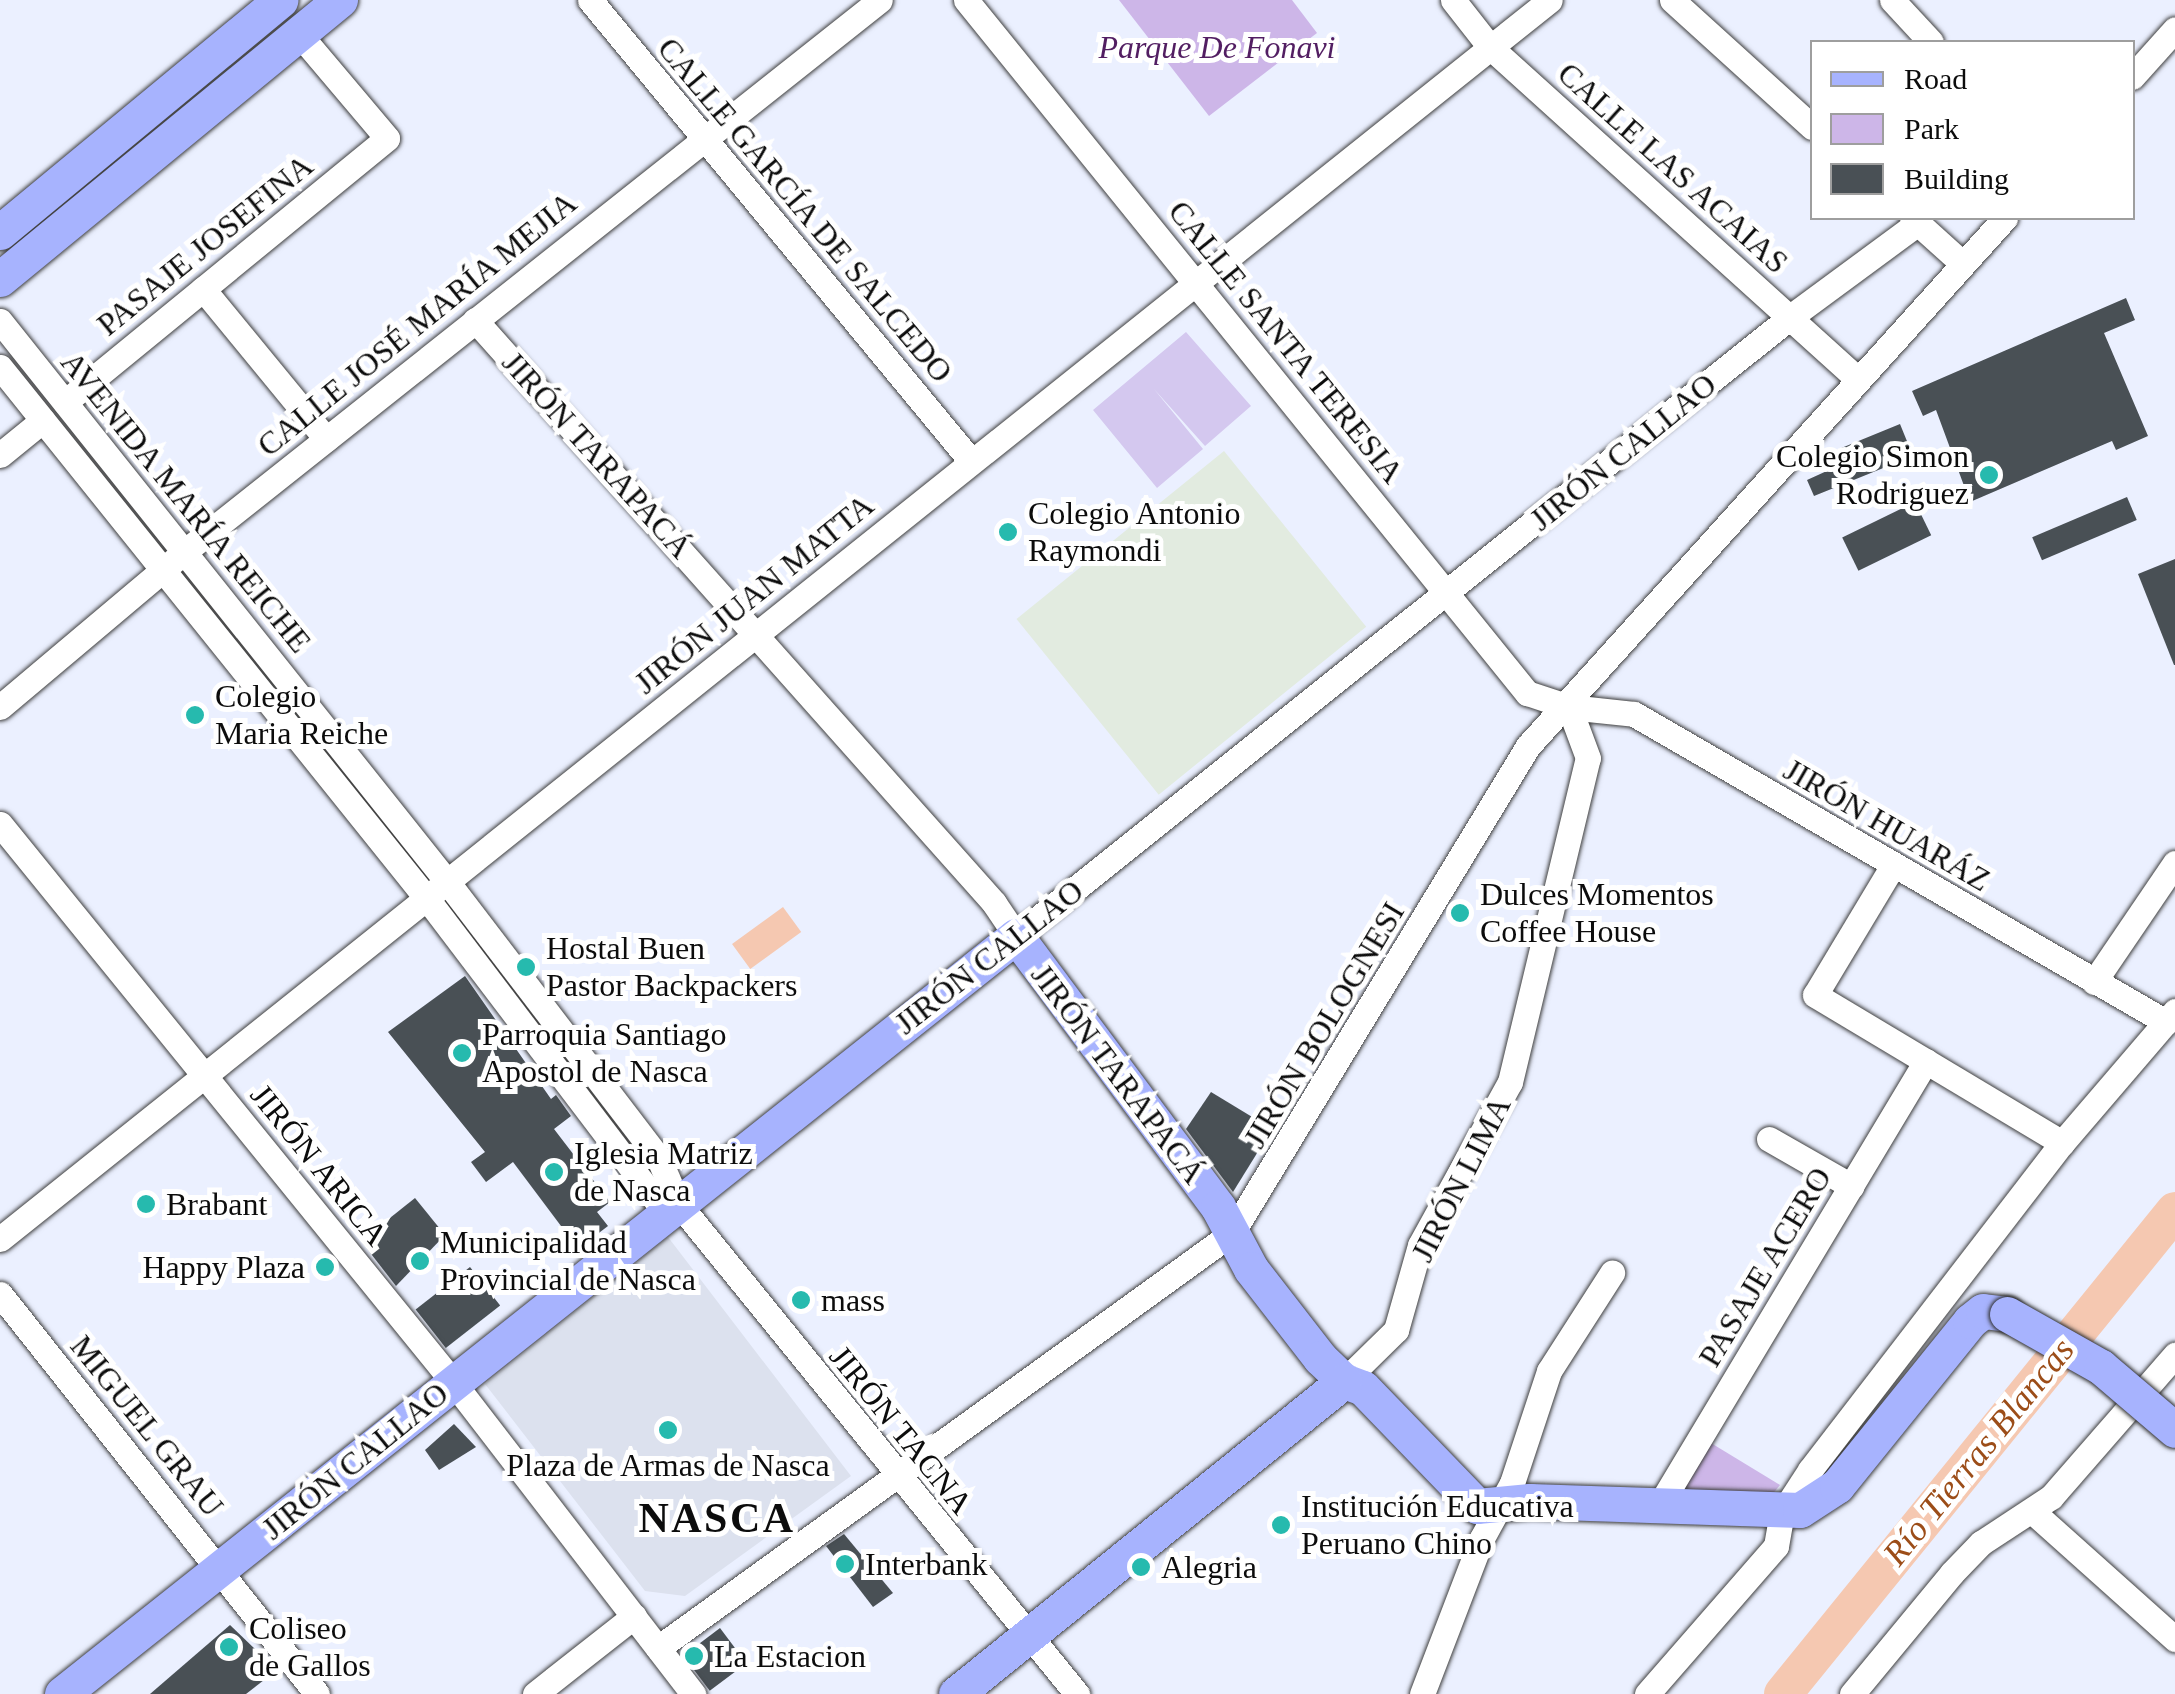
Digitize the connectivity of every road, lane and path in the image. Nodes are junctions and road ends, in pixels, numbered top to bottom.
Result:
1 (340, 0) edge
2 (590, 0) edge
3 (880, 0) edge
4 (966, 0) edge
5 (1453, 0) edge
6 (1550, 0) edge
7 (1672, 0) edge
8 (1892, 0) edge
9 (269, 3) edge
10 (2175, 29) edge
11 (299, 34) junction
12 (1930, 40) edge
13 (1490, 47) junction
14 (2135, 74) edge
15 (1810, 125) edge
16 (703, 138) junction
17 (1915, 220) edge
18 (2003, 220) edge
19 (0, 232) edge
20 (1962, 263) junction
21 (0, 278) edge
22 (1194, 282) junction
23 (203, 289) junction
24 (1790, 318) junction
25 (475, 320) junction
26 (0, 321) edge
27 (0, 367) edge
28 (1855, 378) junction
29 (65, 402) junction
30 (42, 420) junction
31 (326, 438) junction
32 (0, 455) edge
33 (970, 461) junction
34 (184, 552) junction
35 (162, 570) junction
36 (1450, 592) junction
37 (756, 634) junction
38 (0, 707) edge
39 (1568, 707) junction
40 (0, 824) edge
41 (2175, 863) edge
42 (1892, 868) junction
43 (449, 884) junction
44 (428, 900) junction
45 (1016, 936) junction
46 (2094, 982) junction
47 (2171, 1017) edge
48 (1926, 1061) junction
49 (207, 1078) junction
50 (1769, 1138) dead end
51 (2062, 1143) junction
52 (1851, 1186) junction
53 (672, 1208) junction
54 (1232, 1233) junction
55 (0, 1239) edge
56 (1612, 1274) dead end
57 (0, 1294) edge
58 (2175, 1355) edge
59 (1344, 1380) junction
60 (453, 1382) junction
61 (2175, 1430) edge
62 (894, 1474) junction
63 (1498, 1505) junction
64 (1660, 1506) junction
65 (2033, 1512) junction
66 (1782, 1513) junction
67 (219, 1569) junction
68 (634, 1616) junction
69 (1024, 1634) junction
70 (2175, 1639) edge
71 (658, 1648) junction
72 (62, 1694) edge
73 (317, 1694) edge
74 (535, 1694) edge
75 (693, 1694) edge
76 (956, 1694) edge
77 (1077, 1694) edge
78 (1422, 1694) edge
79 (1647, 1694) edge
80 (1852, 1694) edge

1 - 11 street
2 - 16 street, CALLE GARCÍA DE SALCEDO
3 - 16 street, CALLE JOSÉ MARÍA MEJIA
4 - 22 street, CALLE SANTA TERESIA
5 - 13 street, CALLE LAS ACAIAS
6 - 13 street, JIRÓN JUAN MATTA
7 - 15 street
8 - 12 street
9 - 19 street
10 - 14 street
11 - 21 street
11 - 23 street, PASAJE JOSEFINA
13 - 22 street, JIRÓN JUAN MATTA
13 - 24 street, CALLE LAS ACAIAS
16 - 25 street, CALLE JOSÉ MARÍA MEJIA
16 - 33 street, CALLE GARCÍA DE SALCEDO
17 - 20 street
17 - 24 street, JIRÓN CALLAO
18 - 20 street, JIRÓN BOLOGNESI
20 - 28 street, JIRÓN BOLOGNESI
22 - 33 street, JIRÓN JUAN MATTA
22 - 36 street, CALLE SANTA TERESIA
23 - 29 street, PASAJE JOSEFINA
23 - 31 street
24 - 28 street, CALLE LAS ACAIAS
24 - 36 street, JIRÓN CALLAO
25 - 31 street, CALLE JOSÉ MARÍA MEJIA
25 - 37 street, JIRÓN TARAPACÁ
26 - 29 street, AVENIDA MARÍA REICHE
27 - 30 street, AVENIDA MARÍA REICHE
28 - 39 street, JIRÓN BOLOGNESI
29 - 34 street, AVENIDA MARÍA REICHE
30 - 32 street
30 - 35 street, AVENIDA MARÍA REICHE
31 - 34 street, CALLE JOSÉ MARÍA MEJIA
33 - 37 street, JIRÓN JUAN MATTA
34 - 35 street, CALLE JOSÉ MARÍA MEJIA
34 - 43 street, AVENIDA MARÍA REICHE
35 - 38 street, CALLE JOSÉ MARÍA MEJIA
35 - 44 street, AVENIDA MARÍA REICHE
36 - 39 street, CALLE SANTA TERESIA
36 - 45 street, JIRÓN CALLAO
37 - 43 street, JIRÓN JUAN MATTA
37 - 45 street, JIRÓN TARAPACÁ
39 - 42 street, JIRÓN HUARÁZ
39 - 54 street, JIRÓN BOLOGNESI
39 - 59 street, JIRÓN LIMA
40 - 49 street, JIRÓN ARICA
41 - 46 street
42 - 46 street, JIRÓN HUARÁZ
42 - 48 street
43 - 44 street, JIRÓN JUAN MATTA
43 - 53 street, AVENIDA MARÍA REICHE
44 - 49 street, JIRÓN JUAN MATTA
44 - 53 street, AVENIDA MARÍA REICHE
45 - 53 street, JIRÓN CALLAO
45 - 54 street, JIRÓN TARAPACÁ
46 - 47 street, JIRÓN HUARÁZ
47 - 51 street
48 - 51 street
48 - 52 street, PASAJE ACERO
49 - 55 street, JIRÓN JUAN MATTA
49 - 60 street, JIRÓN ARICA
50 - 52 street
51 - 66 street
52 - 64 street, PASAJE ACERO
53 - 60 street, JIRÓN CALLAO
53 - 62 street, JIRÓN TACNA
54 - 59 street, JIRÓN TARAPACÁ
54 - 62 street, JIRÓN BOLOGNESI
56 - 63 street
57 - 67 street, MIGUEL GRAU
58 - 65 street
59 - 63 street, JIRÓN TARAPACÁ
59 - 69 street, JIRÓN LIMA
60 - 67 street, JIRÓN CALLAO
60 - 68 street, JIRÓN ARICA
61 - 66 street, bridge
62 - 69 street, JIRÓN TACNA
62 - 71 street, JIRÓN BOLOGNESI
63 - 64 street, JIRÓN TARAPACÁ
63 - 78 street
64 - 66 street, JIRÓN TARAPACÁ
65 - 70 street
65 - 80 street
66 - 79 street
67 - 72 street, JIRÓN CALLAO
67 - 73 street, MIGUEL GRAU
68 - 71 street, JIRÓN ARICA
68 - 74 street
69 - 76 street, JIRÓN LIMA
69 - 77 street, JIRÓN TACNA
71 - 75 street, JIRÓN ARICA

